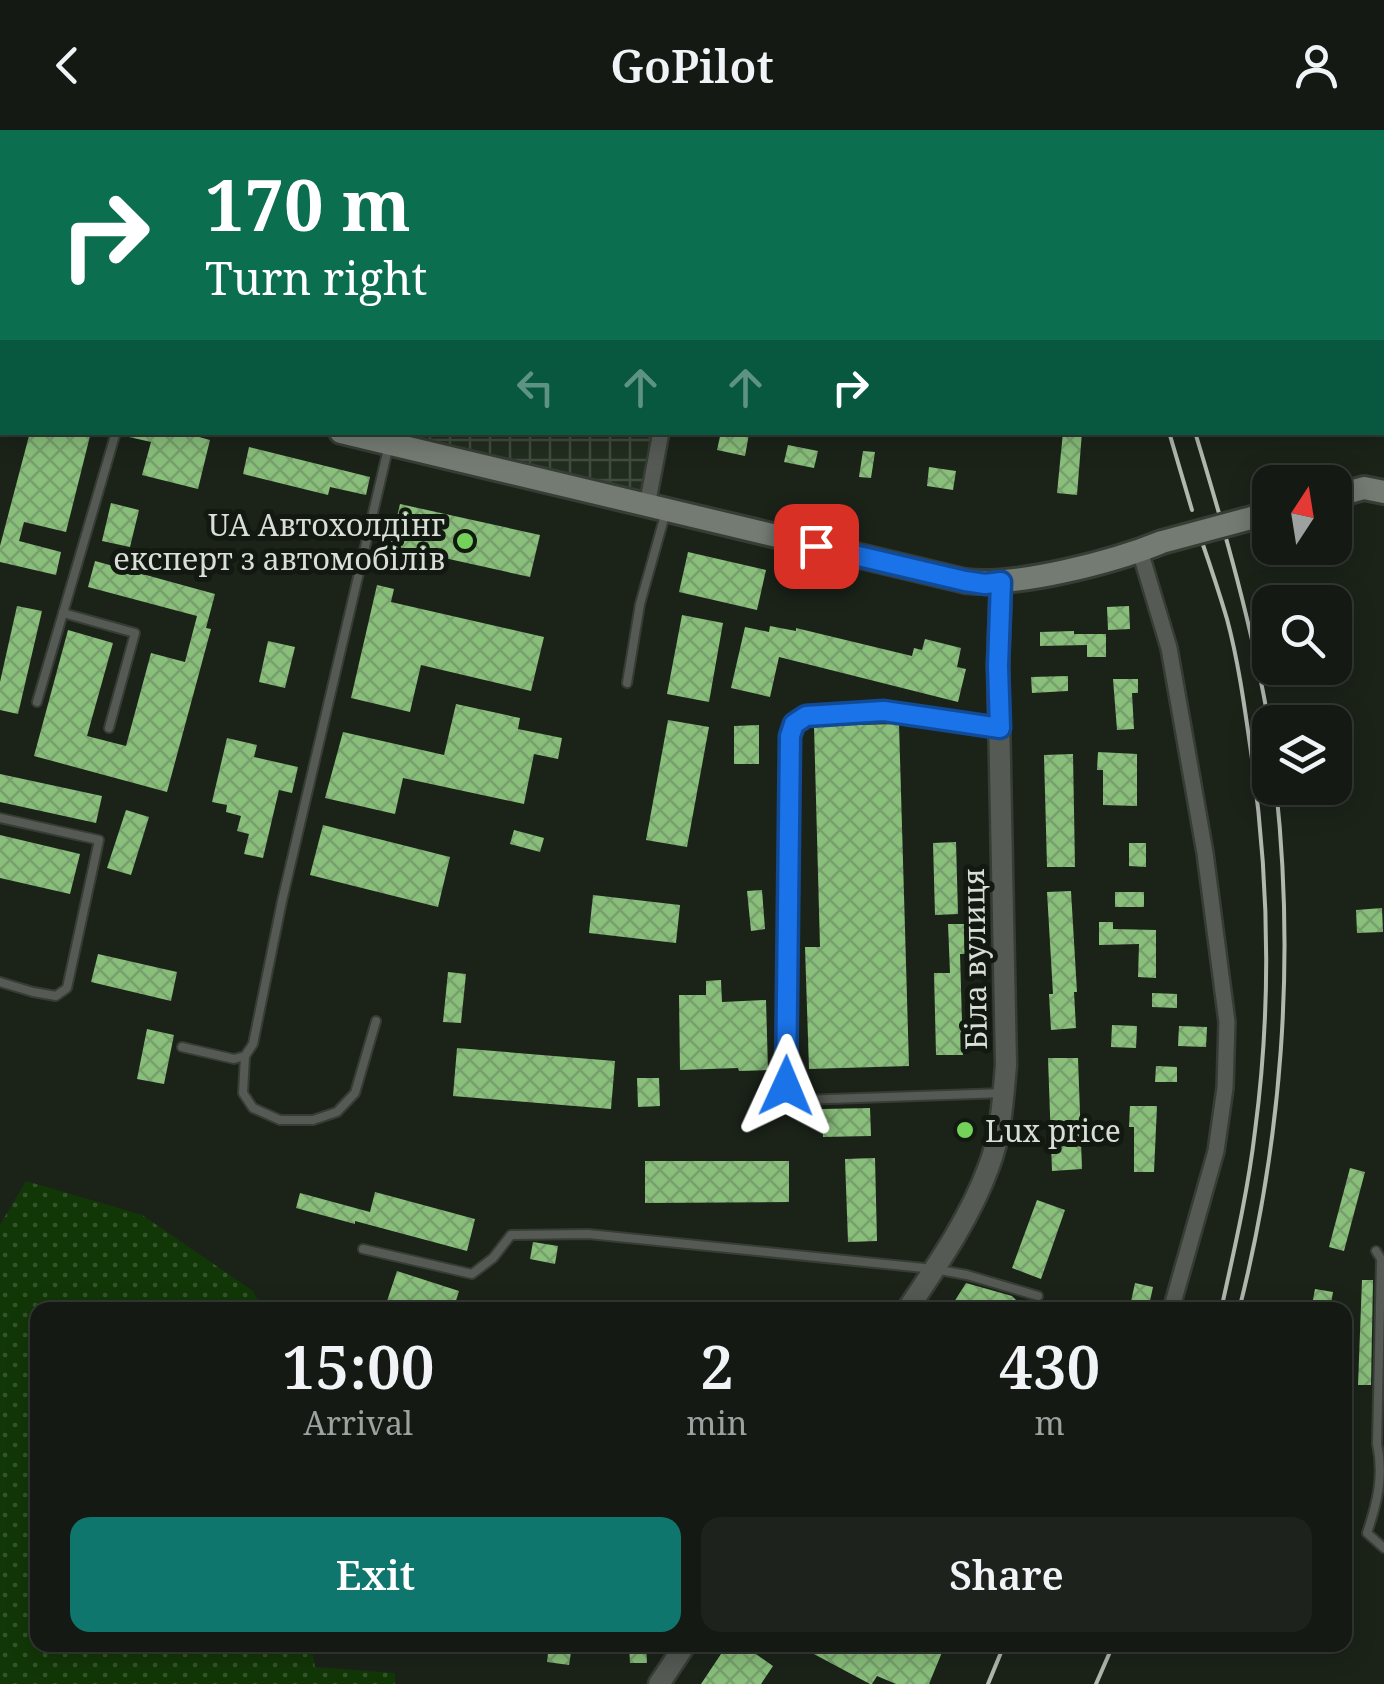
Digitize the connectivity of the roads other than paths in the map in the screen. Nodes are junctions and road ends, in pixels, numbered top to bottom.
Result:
1 (115, 435) edge
2 (353, 435) edge
3 (661, 435) edge
4 (389, 444) junction
5 (1352, 491) edge
6 (1384, 492) edge
7 (656, 508) junction
8 (1252, 518) edge
9 (1151, 546) junction
10 (1001, 582) junction
11 (62, 613) junction
12 (626, 682) dead end
13 (37, 702) dead end
14 (108, 728) dead end
15 (1000, 728) junction
16 (0, 818) edge
17 (0, 982) edge
18 (376, 1021) dead end
19 (182, 1047) dead end
20 (245, 1056) junction
21 (1004, 1094) junction
22 (363, 1248) dead end
23 (1381, 1256) edge
24 (934, 1269) junction
25 (1038, 1296) dead end
26 (912, 1302) edge
27 (1173, 1302) edge
28 (1384, 1548) edge
29 (681, 1652) edge
30 (660, 1684) edge

1 - 11 lane
2 - 4 main road
3 - 7 street
4 - 7 main road
4 - 20 lane
5 - 6 main road
7 - 10 main road
7 - 12 lane
8 - 9 main road, bridge
9 - 10 main road
9 - 27 street
10 - 15 street, Біла вулиця
11 - 13 lane
11 - 14 lane
15 - 21 street, Біла вулиця
15 - 21 lane
16 - 17 lane
18 - 20 lane
19 - 20 lane
21 - 24 street, Біла вулиця
22 - 24 lane
23 - 28 lane
24 - 25 lane
24 - 26 street, Біла вулиця
29 - 30 street

